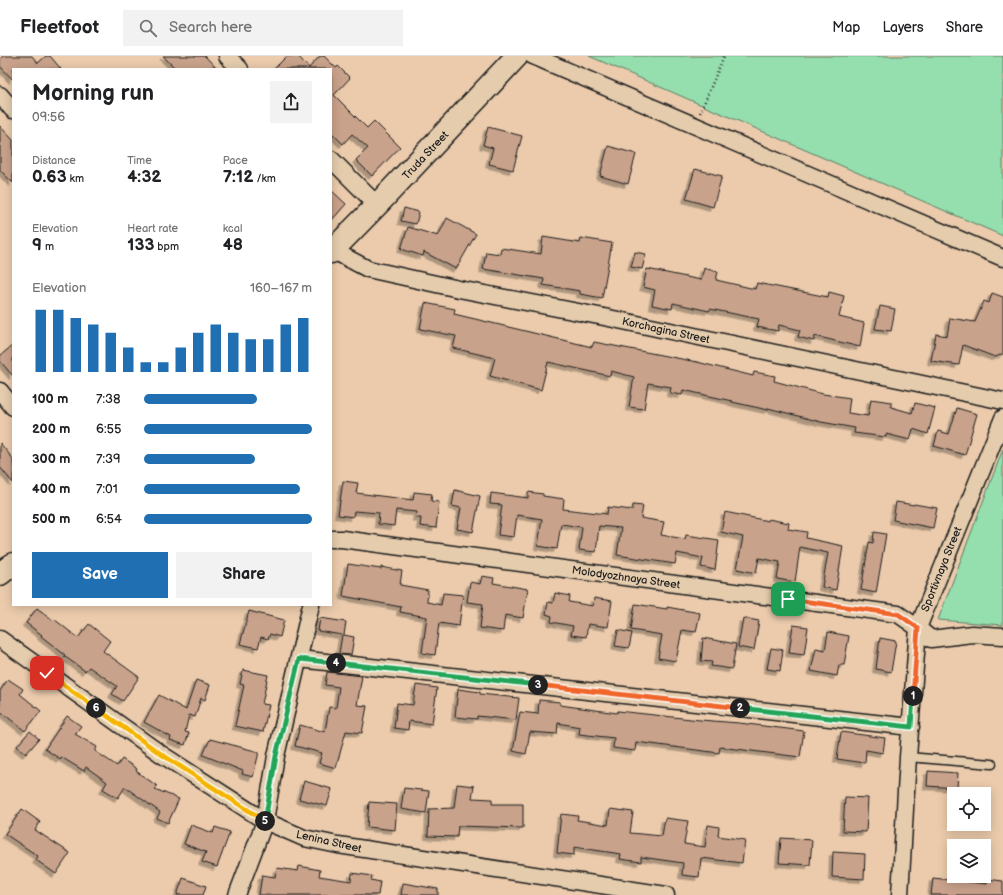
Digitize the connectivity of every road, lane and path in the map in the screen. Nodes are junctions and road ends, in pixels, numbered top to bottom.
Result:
1 (227, 56) edge
2 (517, 56) edge
3 (533, 56) edge
4 (724, 56) edge
5 (239, 68) edge
6 (0, 95) edge
7 (12, 109) edge
8 (695, 125) junction
9 (332, 161) edge
10 (377, 205) junction
11 (332, 251) edge
12 (1003, 258) edge
13 (0, 391) edge
14 (1003, 401) edge
15 (12, 406) edge
16 (1003, 418) edge
17 (332, 539) edge
18 (12, 565) edge
19 (0, 574) edge
20 (311, 606) edge
21 (918, 628) junction
22 (1003, 636) edge
23 (0, 639) edge
24 (299, 659) junction
25 (911, 727) junction
26 (908, 757) junction
27 (992, 764) dead end
28 (265, 821) junction
29 (237, 895) edge
30 (666, 895) edge
31 (900, 895) edge

1 - 5 street
2 - 10 street, Truda Street
3 - 8 street
4 - 8 path
6 - 7 street
8 - 12 street
9 - 10 street
10 - 11 street, Truda Street
11 - 14 street, Korchagina Street
13 - 15 street
16 - 21 street, Sportivnaya Street
17 - 21 street, Molodyozhnaya Street
18 - 19 street
20 - 24 street
21 - 22 street, Molodyozhnaya Street
21 - 25 street, Sportivnaya Street
23 - 28 street, Lenina Street
24 - 25 street
24 - 28 street
25 - 26 street, Sportivnaya Street
26 - 27 lane
26 - 31 street, Sportivnaya Street
28 - 29 street
28 - 30 street, Lenina Street

